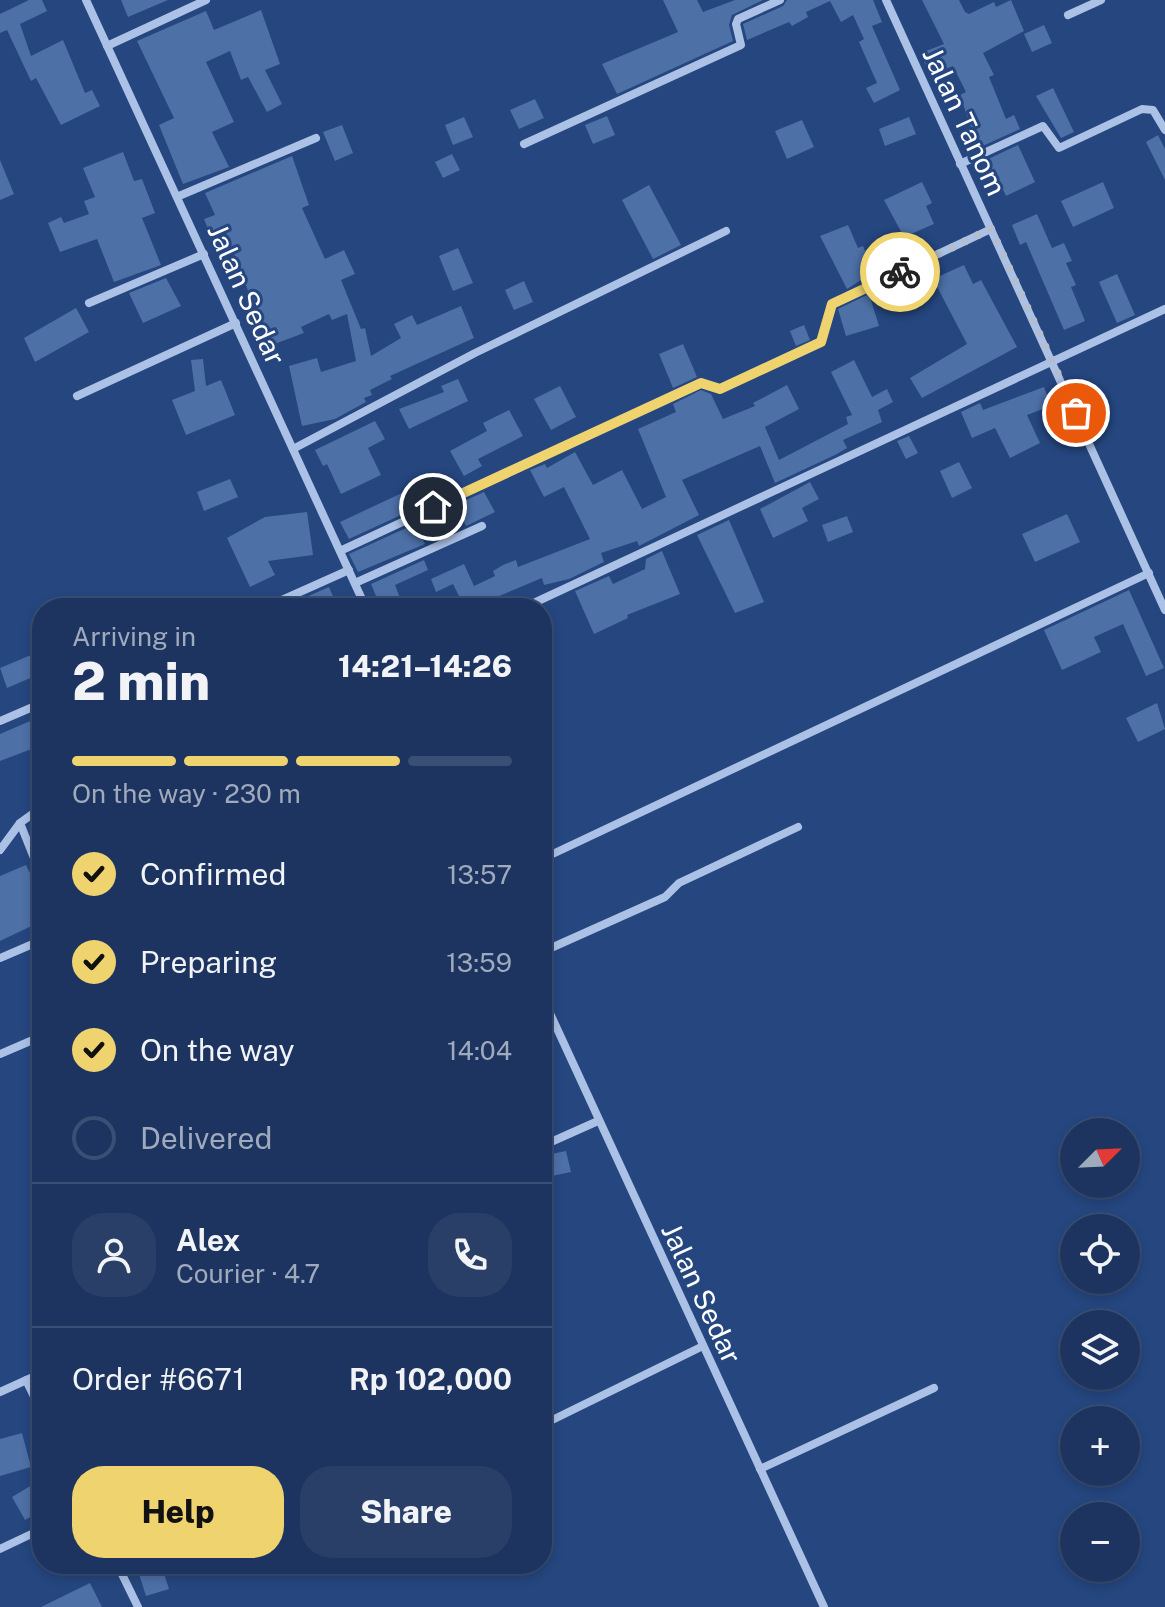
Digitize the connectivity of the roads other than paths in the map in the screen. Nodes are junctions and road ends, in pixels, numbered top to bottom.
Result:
1 (86, 0) edge
2 (206, 0) edge
3 (780, 0) edge
4 (886, 0) edge
5 (1101, 0) edge
6 (1068, 15) dead end
7 (107, 46) junction
8 (1165, 130) edge
9 (316, 138) dead end
10 (524, 144) dead end
11 (960, 164) junction
12 (179, 196) junction
13 (991, 229) junction
14 (726, 231) dead end
15 (204, 254) junction
16 (89, 303) dead end
17 (1165, 309) edge
18 (236, 323) junction
19 (1052, 360) junction
20 (77, 396) dead end
21 (293, 449) junction
22 (482, 526) dead end
23 (340, 551) junction
24 (349, 570) junction
25 (1149, 573) junction
26 (355, 583) junction
27 (286, 598) edge
28 (362, 598) edge
29 (544, 598) edge
30 (1165, 610) edge
31 (32, 707) edge
32 (0, 721) edge
33 (32, 814) edge
34 (20, 823) junction
35 (798, 827) dead end
36 (0, 850) edge
37 (32, 853) edge
38 (552, 854) edge
39 (32, 944) edge
40 (552, 948) edge
41 (0, 958) edge
42 (552, 1018) edge
43 (32, 1040) edge
44 (0, 1054) edge
45 (598, 1121) junction
46 (552, 1142) edge
47 (703, 1346) junction
48 (32, 1377) edge
49 (26, 1380) junction
50 (934, 1388) dead end
51 (0, 1392) edge
52 (32, 1392) edge
53 (552, 1420) edge
54 (760, 1469) junction
55 (32, 1534) edge
56 (0, 1549) edge
57 (122, 1574) edge
58 (138, 1607) edge
59 (824, 1607) edge

1 - 7 street, Jalan Sedar
2 - 7 street
3 - 10 street
4 - 11 street, Jalan Tanom
5 - 6 street
7 - 12 street, Jalan Sedar
8 - 11 street
9 - 12 street
11 - 13 street, Jalan Tanom
12 - 15 street, Jalan Sedar
13 - 19 street, Jalan Tanom
13 - 23 street
14 - 21 street
15 - 16 street
15 - 18 street, Jalan Sedar
17 - 19 street
18 - 20 street
18 - 21 street, Jalan Sedar
19 - 25 street, Jalan Tanom
19 - 29 street
21 - 23 street, Jalan Sedar
22 - 26 street
23 - 24 street, Jalan Sedar
24 - 26 street, Jalan Sedar
24 - 27 street
25 - 30 street, Jalan Tanom
25 - 38 street
26 - 28 street, Jalan Sedar
31 - 32 street
33 - 34 street
34 - 36 street
34 - 37 street
35 - 40 street
39 - 41 street
42 - 45 street, Jalan Sedar
43 - 44 street
45 - 46 street
45 - 47 street, Jalan Sedar
47 - 53 street
47 - 54 street, Jalan Sedar
48 - 49 street
49 - 51 street
49 - 52 street
50 - 54 street
54 - 59 street, Jalan Sedar
55 - 56 street
57 - 58 street

